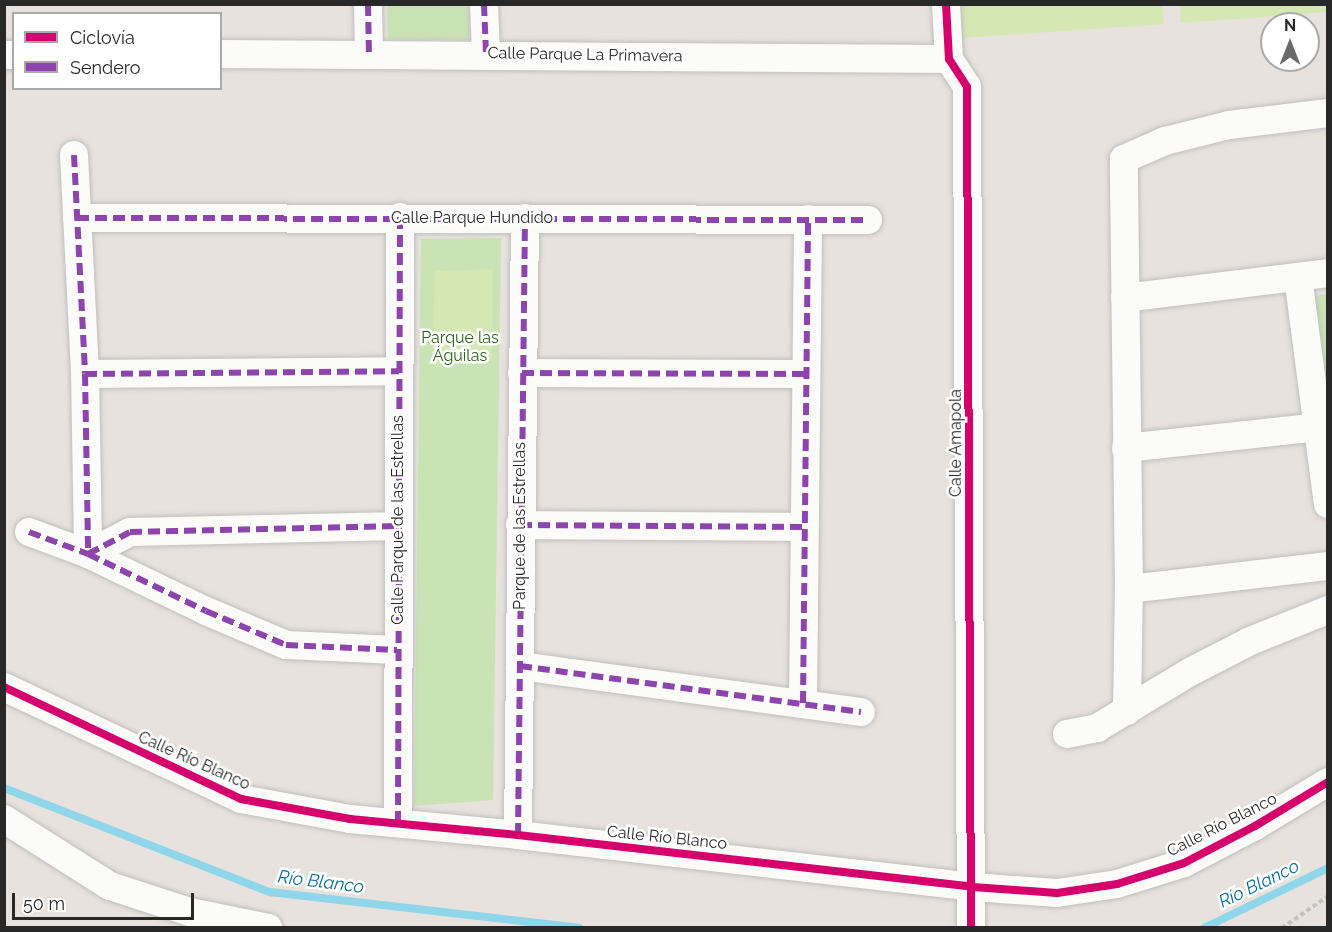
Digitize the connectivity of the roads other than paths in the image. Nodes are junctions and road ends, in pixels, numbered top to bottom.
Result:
1 (368, 4) edge
2 (484, 4) edge
3 (946, 4) edge
4 (222, 54) edge
5 (369, 54) junction
6 (486, 54) junction
7 (949, 59) junction
8 (1328, 113) edge
9 (74, 155) dead end
10 (400, 217) junction
11 (77, 218) junction
12 (525, 218) junction
13 (808, 219) junction
14 (868, 220) dead end
15 (1328, 273) edge
16 (1298, 277) junction
17 (1125, 298) junction
18 (399, 371) junction
19 (85, 374) junction
20 (522, 374) junction
21 (806, 374) junction
22 (1318, 427) junction
23 (1126, 448) junction
24 (1328, 504) edge
25 (520, 525) junction
26 (399, 526) junction
27 (804, 527) junction
28 (29, 532) dead end
29 (88, 554) junction
30 (1328, 566) edge
31 (1129, 589) junction
32 (1328, 610) edge
33 (397, 650) junction
34 (520, 666) junction
35 (4, 687) edge
36 (803, 704) junction
37 (1127, 711) junction
38 (861, 712) dead end
39 (1067, 735) dead end
40 (1328, 782) edge
41 (4, 819) edge
42 (398, 823) junction
43 (518, 835) junction
44 (973, 887) junction
45 (972, 924) edge
46 (250, 926) edge

1 - 5 street
2 - 6 street
3 - 7 street, Calle Amapola
4 - 5 street, Calle Parque La Primavera
5 - 6 street, Calle Parque La Primavera
6 - 7 street, Calle Parque La Primavera
7 - 44 street, Calle Amapola
8 - 17 street
9 - 11 street
10 - 11 street, Calle Parque Hundido
10 - 12 street, Calle Parque Hundido
10 - 18 street, Calle Parque de las Estrellas
11 - 19 street
12 - 13 street, Calle Parque Hundido
12 - 20 street, Parque de las Estrellas
13 - 14 street, Calle Parque Hundido
13 - 21 street
15 - 16 street
16 - 17 street
16 - 22 street
17 - 23 street
18 - 19 street
18 - 26 street, Calle Parque de las Estrellas
19 - 29 street
20 - 21 street
20 - 25 street, Parque de las Estrellas
21 - 27 street
22 - 23 street
22 - 24 street
23 - 31 street
25 - 27 street
25 - 34 street, Parque de las Estrellas
26 - 29 street
26 - 33 street, Calle Parque de las Estrellas
27 - 36 street
28 - 29 street
29 - 33 street
30 - 31 street
31 - 37 street
32 - 37 street
33 - 42 street, Calle Parque de las Estrellas
34 - 36 street
34 - 43 street, Parque de las Estrellas
35 - 42 street, Calle Río Blanco
36 - 38 street
37 - 39 street
40 - 44 street, Calle Río Blanco
41 - 46 street
42 - 43 street, Calle Río Blanco
43 - 44 street, Calle Río Blanco
44 - 45 street, Calle Amapola

